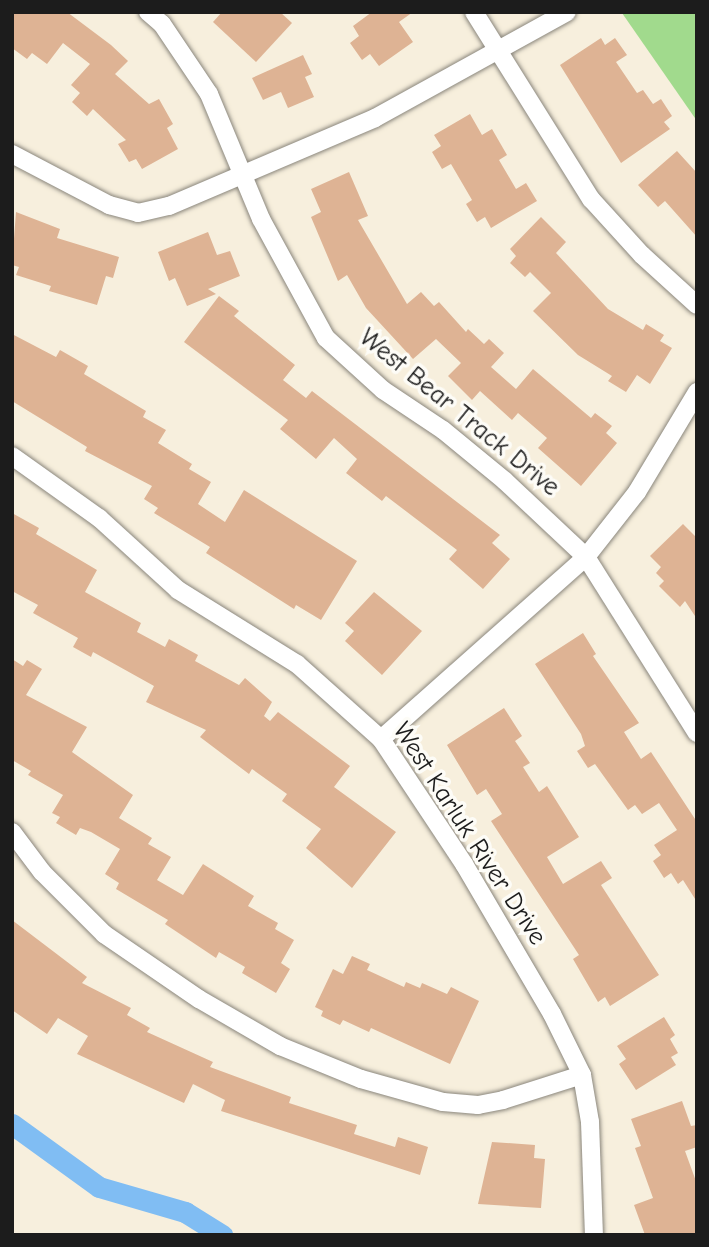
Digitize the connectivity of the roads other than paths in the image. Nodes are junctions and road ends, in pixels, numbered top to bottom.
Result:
1 (148, 12) edge
2 (474, 12) edge
3 (566, 12) edge
4 (499, 50) junction
5 (12, 155) edge
6 (244, 172) junction
7 (697, 305) edge
8 (697, 391) edge
9 (12, 456) edge
10 (586, 557) junction
11 (697, 733) edge
12 (381, 739) junction
13 (12, 832) edge
14 (582, 1075) junction
15 (594, 1235) edge

1 - 6 street, West Bear Track Drive
2 - 4 street
3 - 4 street
4 - 6 street
4 - 7 street
5 - 6 street
6 - 10 street, West Bear Track Drive
8 - 10 street
9 - 12 street, West Karluk River Drive
10 - 11 street, West Bear Track Drive
10 - 12 street
12 - 14 street, West Karluk River Drive
13 - 14 street
14 - 15 street, West Karluk River Drive

